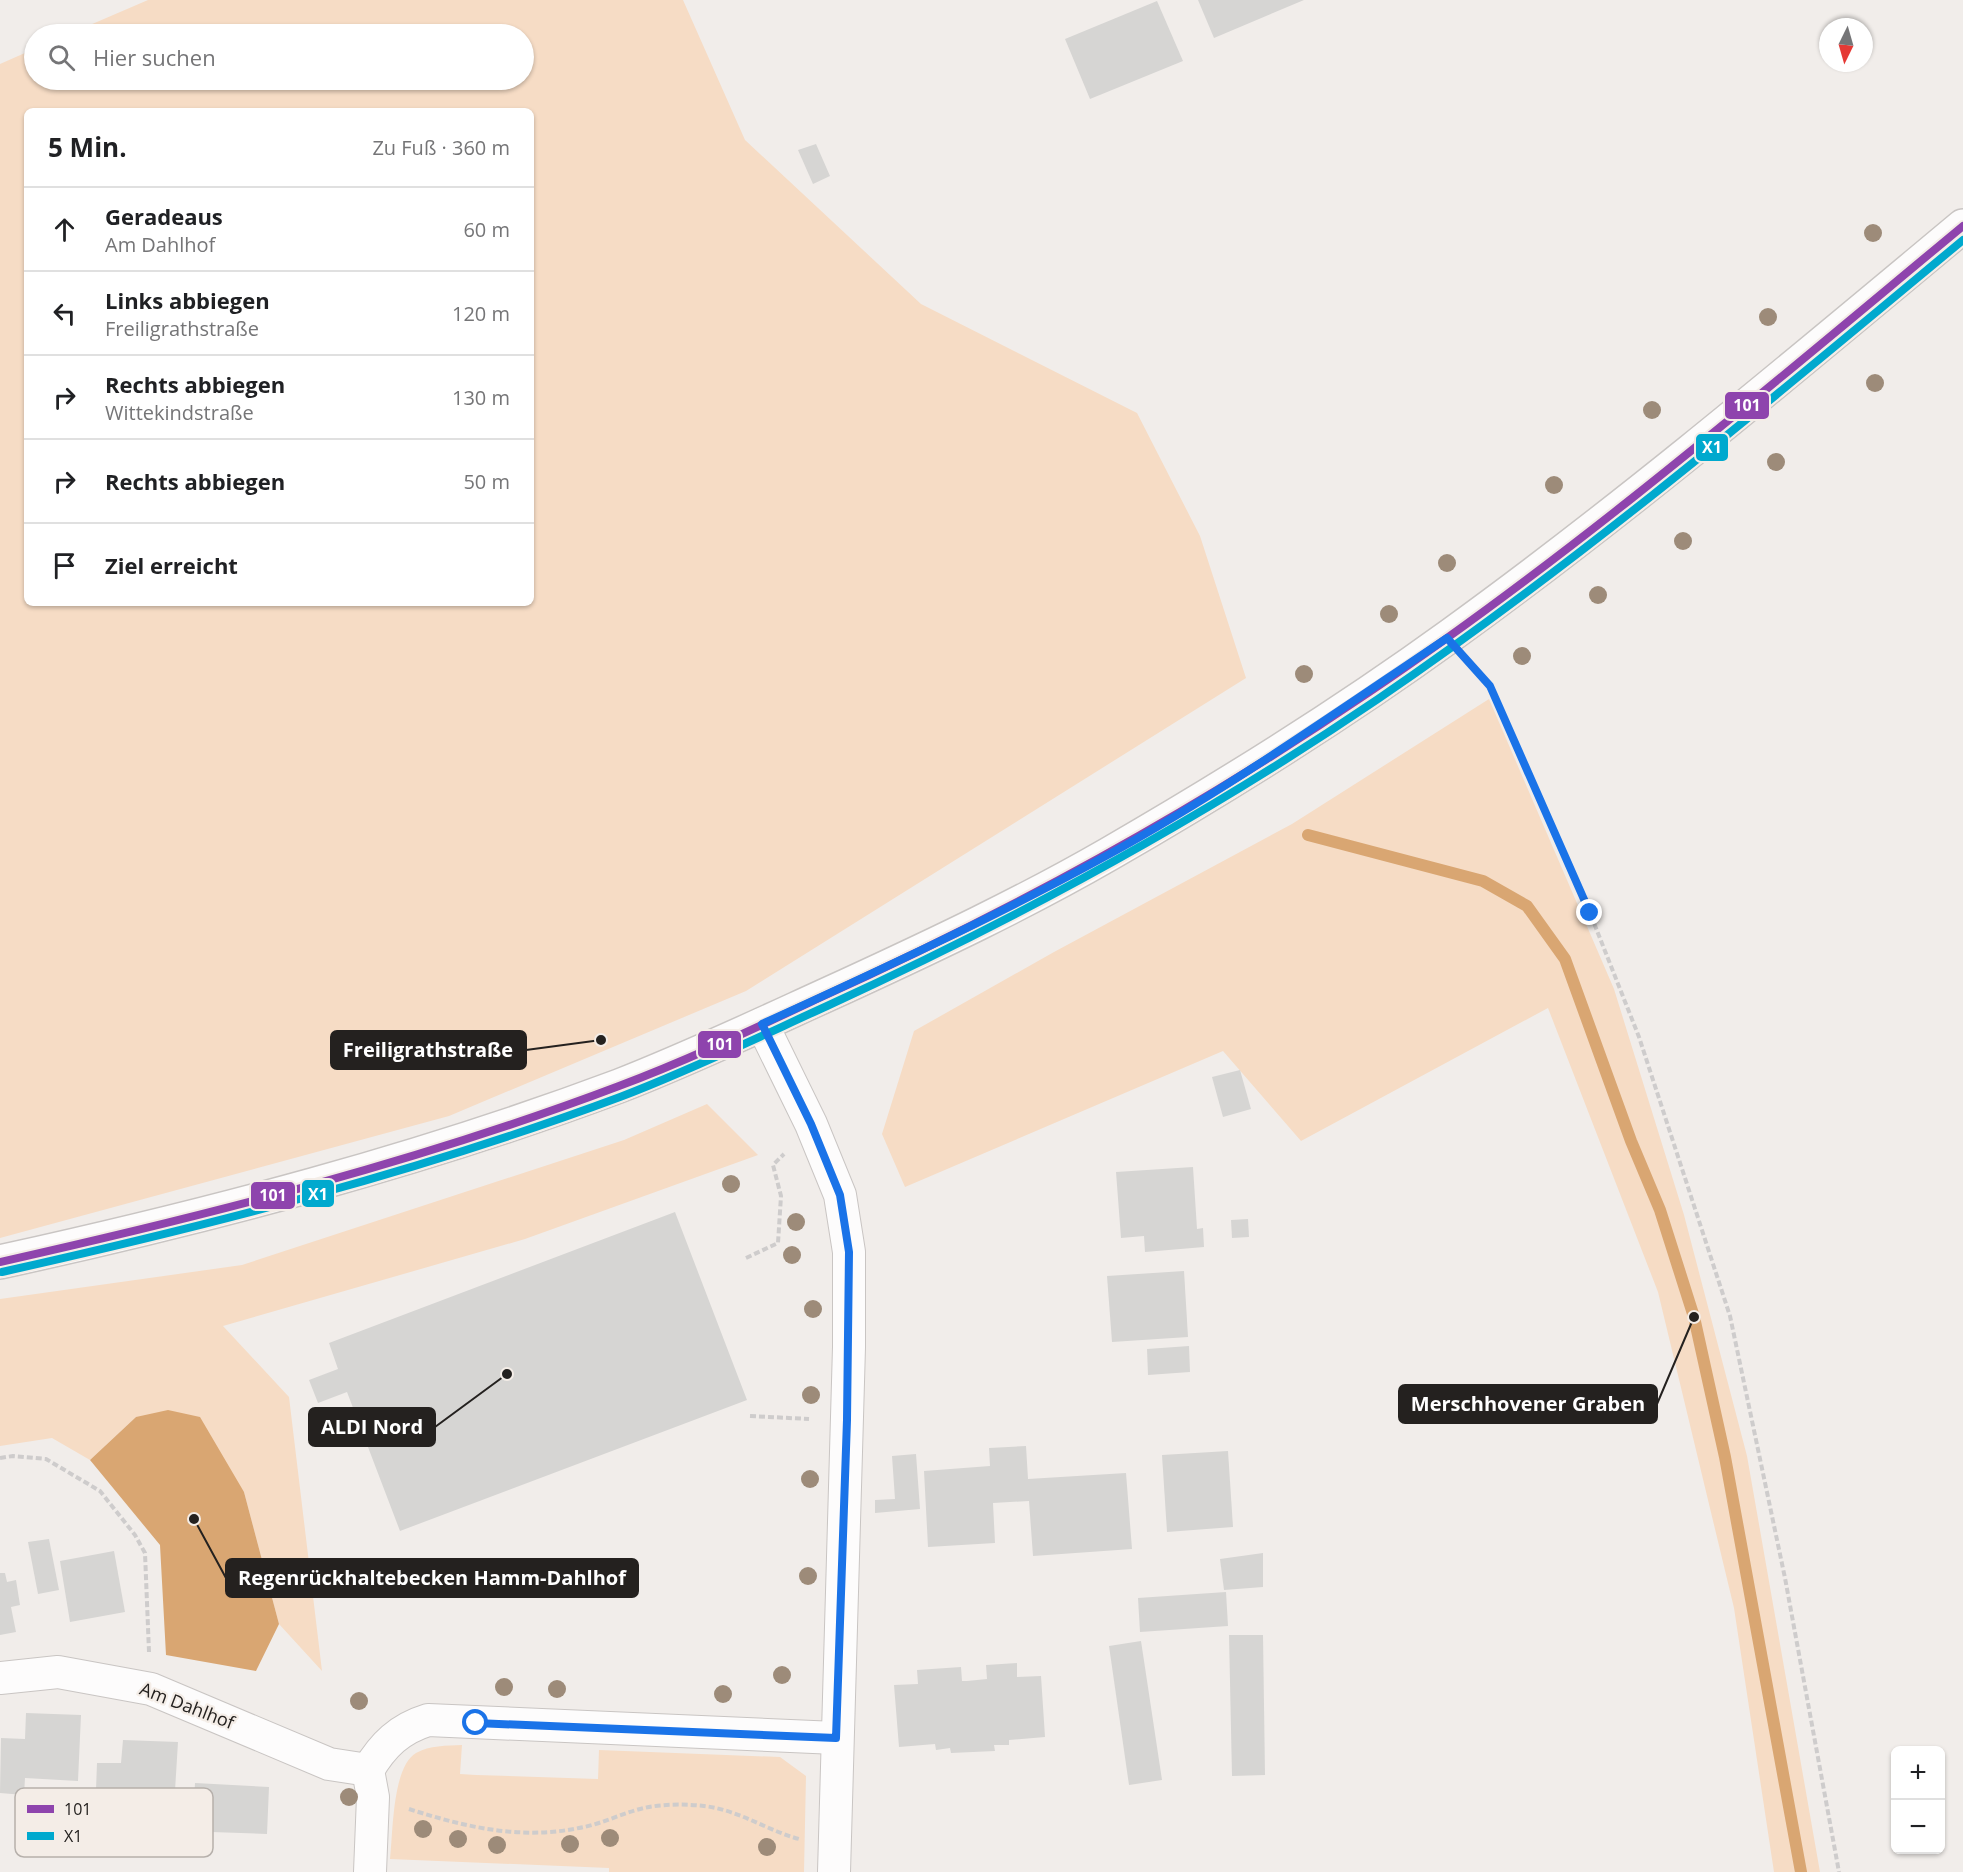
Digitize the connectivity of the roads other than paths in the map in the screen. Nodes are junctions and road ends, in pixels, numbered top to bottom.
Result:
1 (1963, 226) edge
2 (762, 1024) junction
3 (0, 1262) edge
4 (0, 1678) edge
5 (836, 1738) junction
6 (370, 1783) junction
7 (834, 1861) edge
8 (370, 1872) edge

1 - 2 main road
2 - 3 main road
2 - 5 street
4 - 6 street, Am Dahlhof
5 - 6 street
5 - 7 street
6 - 8 street

